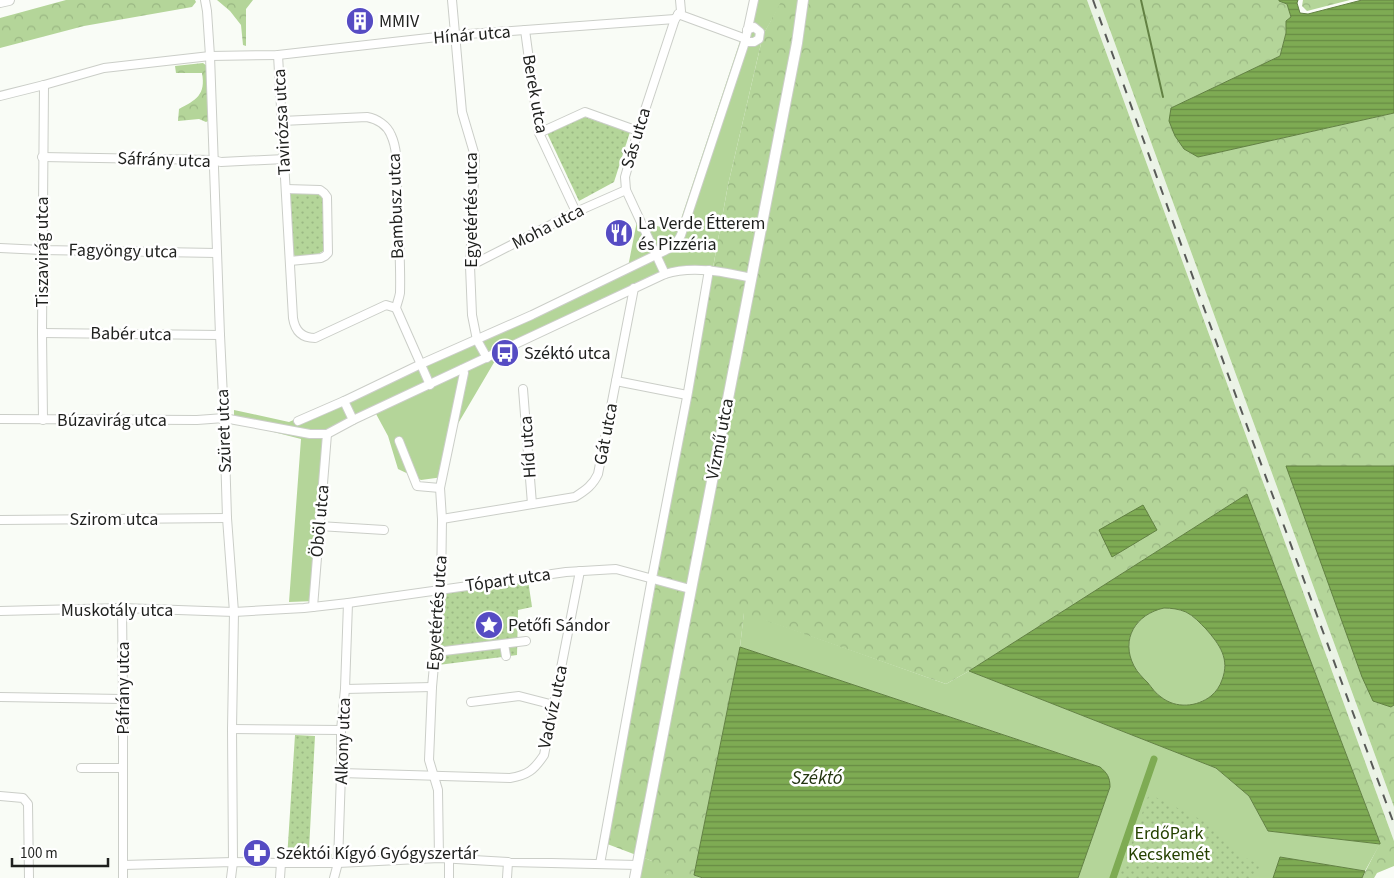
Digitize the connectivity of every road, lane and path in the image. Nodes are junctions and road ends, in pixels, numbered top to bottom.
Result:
1 (9, 0) edge
2 (205, 0) edge
3 (452, 0) edge
4 (680, 0) edge
5 (754, 0) edge
6 (804, 0) edge
7 (0, 2) edge
8 (676, 16) junction
9 (525, 30) junction
10 (747, 30) junction
11 (455, 35) junction
12 (745, 41) junction
13 (278, 55) junction
14 (210, 56) junction
15 (44, 85) junction
16 (0, 96) edge
17 (282, 120) junction
18 (638, 131) junction
19 (539, 133) junction
20 (42, 158) junction
21 (285, 159) junction
22 (213, 160) junction
23 (286, 189) junction
24 (626, 190) junction
25 (576, 212) junction
26 (0, 248) edge
27 (42, 250) junction
28 (217, 253) junction
29 (656, 255) junction
30 (290, 261) junction
31 (470, 266) junction
32 (709, 270) junction
33 (665, 274) junction
34 (752, 278) junction
35 (634, 288) junction
36 (396, 308) junction
37 (42, 333) junction
38 (220, 335) junction
39 (477, 340) junction
40 (487, 358) junction
41 (421, 364) junction
42 (463, 369) junction
43 (616, 381) junction
44 (430, 385) junction
45 (523, 390) dead end
46 (687, 395) junction
47 (344, 401) junction
48 (224, 418) junction
49 (0, 419) edge
50 (43, 420) junction
51 (353, 420) junction
52 (298, 421) dead end
53 (326, 434) junction
54 (399, 441) dead end
55 (440, 488) junction
56 (532, 504) junction
57 (227, 518) junction
58 (442, 518) junction
59 (0, 520) edge
60 (319, 526) junction
61 (384, 530) dead end
62 (580, 570) junction
63 (652, 578) junction
64 (690, 589) junction
65 (441, 590) junction
66 (348, 603) junction
67 (313, 607) junction
68 (122, 608) junction
69 (0, 611) edge
70 (234, 612) junction
71 (526, 641) dead end
72 (504, 644) junction
73 (436, 652) junction
74 (506, 656) dead end
75 (432, 687) junction
76 (345, 689) junction
77 (0, 697) edge
78 (123, 699) junction
79 (471, 702) dead end
80 (554, 705) junction
81 (232, 729) junction
82 (342, 730) junction
83 (81, 768) dead end
84 (123, 768) junction
85 (341, 774) junction
86 (434, 775) junction
87 (0, 796) edge
88 (439, 858) junction
89 (449, 858) junction
90 (233, 862) junction
91 (508, 862) junction
92 (281, 863) junction
93 (338, 863) junction
94 (123, 864) junction
95 (600, 864) junction
96 (638, 865) junction
97 (29, 878) edge
98 (123, 878) edge
99 (231, 878) edge
100 (280, 878) edge
101 (334, 878) edge
102 (449, 878) edge
103 (506, 878) edge
104 (635, 878) edge

1 - 7 main road
2 - 14 street, Szüret utca
3 - 11 street, Egyetértés utca
4 - 8 street, Sás utca
5 - 10 street
6 - 34 main road, Vízmű utca
8 - 9 street, Hínár utca
8 - 12 street
8 - 18 street, Sás utca
9 - 11 street, Hínár utca
9 - 19 street, Berek utca
10 - 12 street
10 - 12 street
11 - 13 street, Hínár utca
11 - 31 street, Egyetértés utca
12 - 29 street
13 - 14 street, Hínár utca
13 - 17 street, Tavirózsa utca
14 - 15 street, Hínár utca
14 - 22 street, Szüret utca
15 - 16 street, Hínár utca
15 - 20 street, Tiszavirág utca
17 - 21 street, Tavirózsa utca
17 - 36 street, Bambusz utca
18 - 19 street
18 - 24 street, Sás utca
19 - 25 street, Berek utca
20 - 22 street, Sáfrány utca
20 - 27 street, Tiszavirág utca
21 - 22 street, Sáfrány utca
21 - 23 street, Tavirózsa utca
22 - 28 street, Szüret utca
23 - 30 street, Tavirózsa utca
23 - 30 street, Tavirózsa utca
24 - 25 street, Moha utca
24 - 29 street, Sás utca
25 - 31 street, Moha utca
26 - 27 street, Fagyöngy utca
27 - 28 street, Fagyöngy utca
27 - 37 street, Tiszavirág utca
28 - 38 street, Szüret utca
29 - 33 street, Sás utca
29 - 39 street
30 - 36 street, Tavirózsa utca
31 - 39 street, Egyetértés utca
32 - 33 street
32 - 34 street
32 - 46 street
33 - 35 street
34 - 64 main road, Vízmű utca
35 - 40 street
35 - 43 street, Gát utca
36 - 41 street
37 - 38 street, Babér utca
37 - 50 street, Tiszavirág utca
38 - 48 street, Szüret utca
39 - 40 street, Egyetértés utca
39 - 41 street
40 - 42 street
41 - 44 street
41 - 47 street
42 - 44 street
42 - 55 street, Egyetértés utca
43 - 46 street
43 - 56 street, Gát utca
44 - 51 street
45 - 56 street, Híd utca
46 - 63 street
47 - 51 street
47 - 52 street
48 - 50 street, Búzavirág utca
48 - 53 street
48 - 57 street, Szüret utca
49 - 50 street, Búzavirág utca
51 - 53 street
53 - 60 street, Öböl utca
54 - 55 street
55 - 58 street, Egyetértés utca
56 - 58 street, Gát utca
57 - 59 street, Szirom utca
57 - 70 street, Szüret utca
58 - 65 street, Egyetértés utca
60 - 61 street
60 - 67 street, Öböl utca
62 - 63 street, Tópart utca
62 - 65 street, Tópart utca
62 - 80 street, Vadvíz utca
63 - 64 street, Tópart utca
63 - 95 street
64 - 96 main road, Vízmű utca
65 - 66 street, Tópart utca
65 - 73 street, Egyetértés utca
66 - 67 street, Tópart utca
66 - 76 street, Alkony utca
67 - 70 street, Tópart utca
68 - 69 street, Muskotály utca
68 - 70 street, Muskotály utca
68 - 78 street, Páfrány utca
70 - 81 street, Szüret utca
71 - 72 street
72 - 73 street
72 - 74 street
73 - 75 street, Egyetértés utca
75 - 76 street
75 - 86 street, Egyetértés utca
76 - 82 street, Alkony utca
77 - 78 street
78 - 84 street, Páfrány utca
79 - 80 street
80 - 86 street, Vadvíz utca
81 - 82 street
81 - 90 street, Szüret utca
82 - 85 street, Alkony utca
83 - 84 street
84 - 94 street, Páfrány utca
85 - 86 street, Vadvíz utca
85 - 93 street, Alkony utca
86 - 88 street, Egyetértés utca
87 - 97 street
88 - 89 street
88 - 93 street
89 - 91 street
89 - 102 street
90 - 92 street
90 - 94 street
90 - 99 street, Szüret utca
91 - 95 street
91 - 103 street
92 - 93 street
92 - 100 street
93 - 101 street, Alkony utca
94 - 98 street, Páfrány utca
95 - 96 street
96 - 104 main road, Vízmű utca

